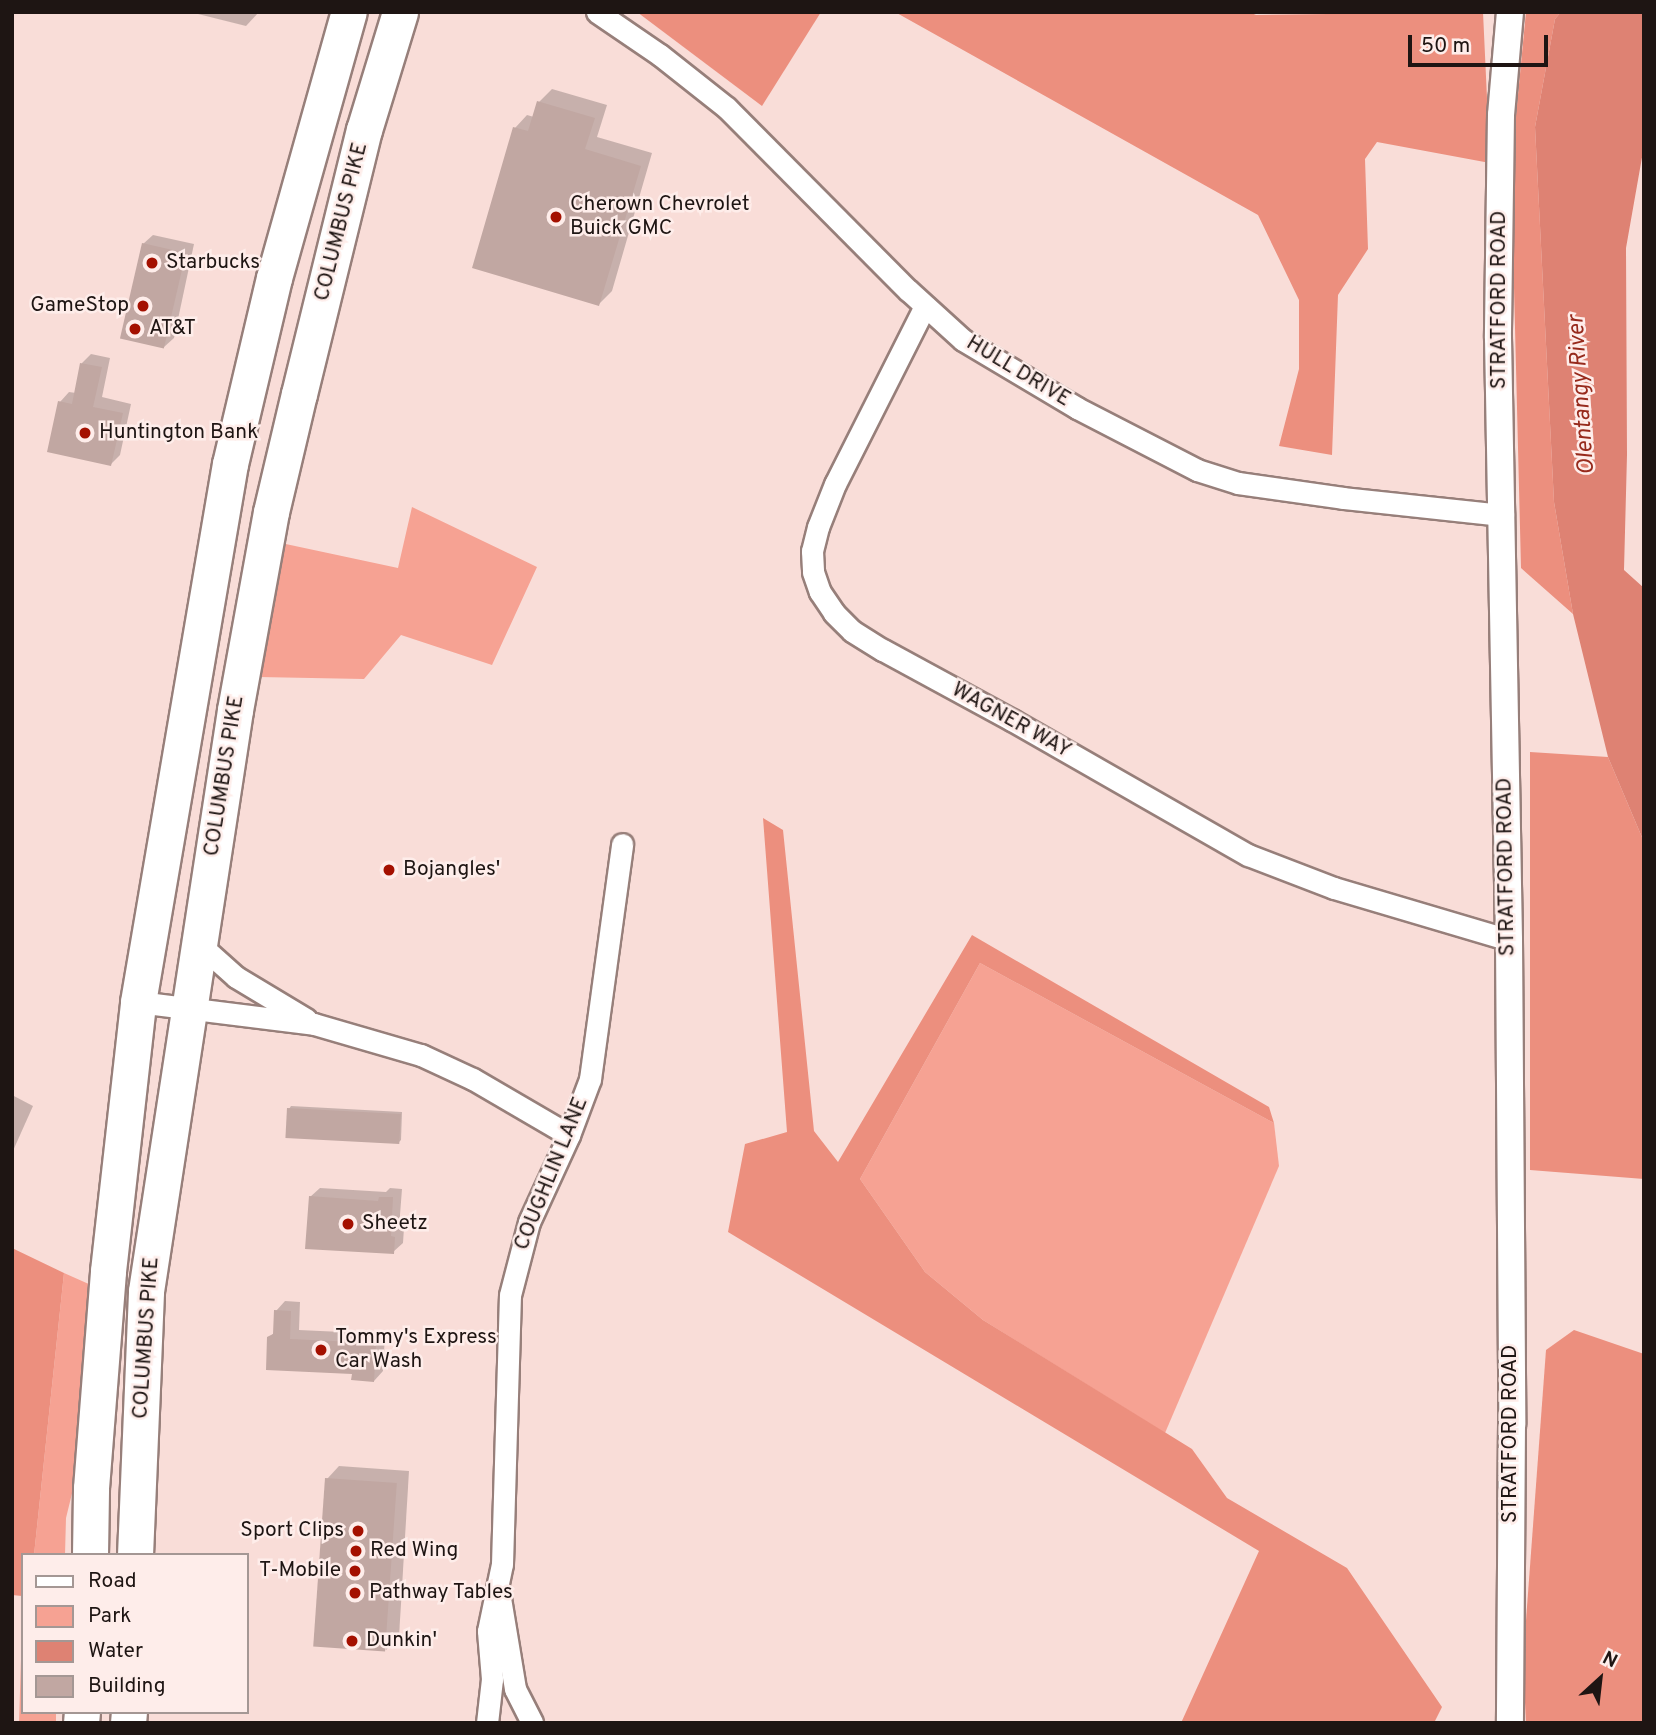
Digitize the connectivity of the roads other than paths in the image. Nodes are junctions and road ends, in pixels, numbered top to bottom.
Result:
1 (349, 12) edge
2 (380, 12) edge
3 (400, 12) edge
4 (597, 12) edge
5 (1510, 12) edge
6 (365, 130) junction
7 (925, 306) junction
8 (1503, 515) junction
9 (622, 844) dead end
10 (1509, 940) junction
11 (198, 943) junction
12 (138, 1002) junction
13 (188, 1009) junction
14 (314, 1024) junction
15 (569, 1135) junction
16 (90, 1553) edge
17 (135, 1553) edge
18 (498, 1590) junction
19 (487, 1723) edge
20 (532, 1723) edge
21 (1510, 1723) edge

1 - 12 highway, COLUMBUS PIKE
2 - 6 highway
3 - 6 highway, COLUMBUS PIKE
4 - 7 street, HULL DRIVE
5 - 8 street, STRATFORD ROAD
6 - 11 highway, COLUMBUS PIKE
7 - 8 street, HULL DRIVE
7 - 10 street, WAGNER WAY
8 - 10 street, STRATFORD ROAD
9 - 15 street, COUGHLIN LANE
10 - 21 street, STRATFORD ROAD
11 - 13 highway, COLUMBUS PIKE
11 - 14 street
12 - 13 street
12 - 16 highway, COLUMBUS PIKE
13 - 14 street
13 - 17 highway, COLUMBUS PIKE
14 - 15 street
15 - 18 street, COUGHLIN LANE
18 - 19 street, COUGHLIN LANE
18 - 20 street, COUGHLIN LANE

